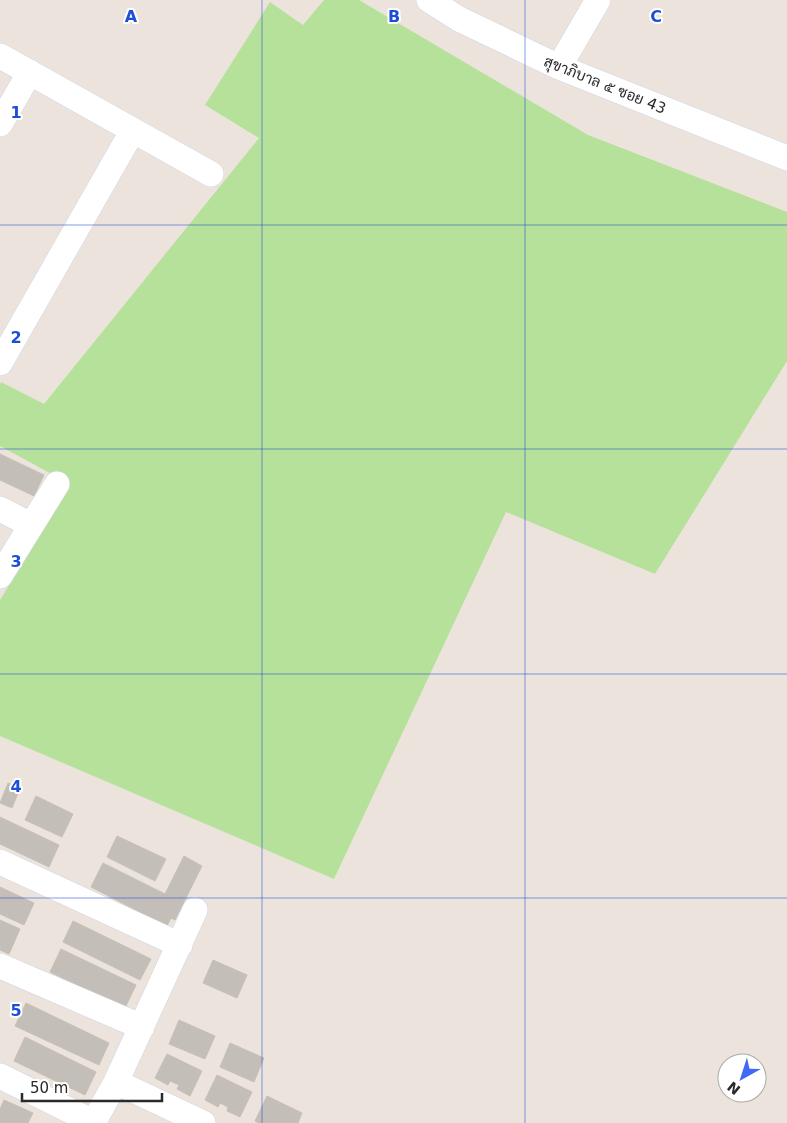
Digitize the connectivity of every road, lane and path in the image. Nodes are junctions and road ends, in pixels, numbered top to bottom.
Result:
1 (429, 0) edge
2 (598, 0) edge
3 (0, 56) edge
4 (559, 67) junction
5 (30, 72) junction
6 (0, 124) edge
7 (134, 130) junction
8 (787, 158) edge
9 (210, 174) dead end
10 (2, 354) edge
11 (57, 484) dead end
12 (0, 509) edge
13 (31, 525) junction
14 (0, 576) edge
15 (0, 862) edge
16 (195, 910) dead end
17 (180, 945) junction
18 (0, 966) edge
19 (142, 1027) junction
20 (0, 1076) edge
21 (116, 1082) junction
22 (93, 1122) edge
23 (202, 1123) edge

1 - 4 street, สุขาภิบาล ๕ ซอย 43
2 - 4 street
3 - 5 street
4 - 8 street, สุขาภิบาล ๕ ซอย 43
5 - 6 street
5 - 7 street
7 - 9 street
7 - 10 street
11 - 13 street
12 - 13 street
13 - 14 street
15 - 17 street
16 - 17 street
17 - 19 street
18 - 19 street
19 - 21 street
20 - 22 street
21 - 22 street
21 - 23 street

